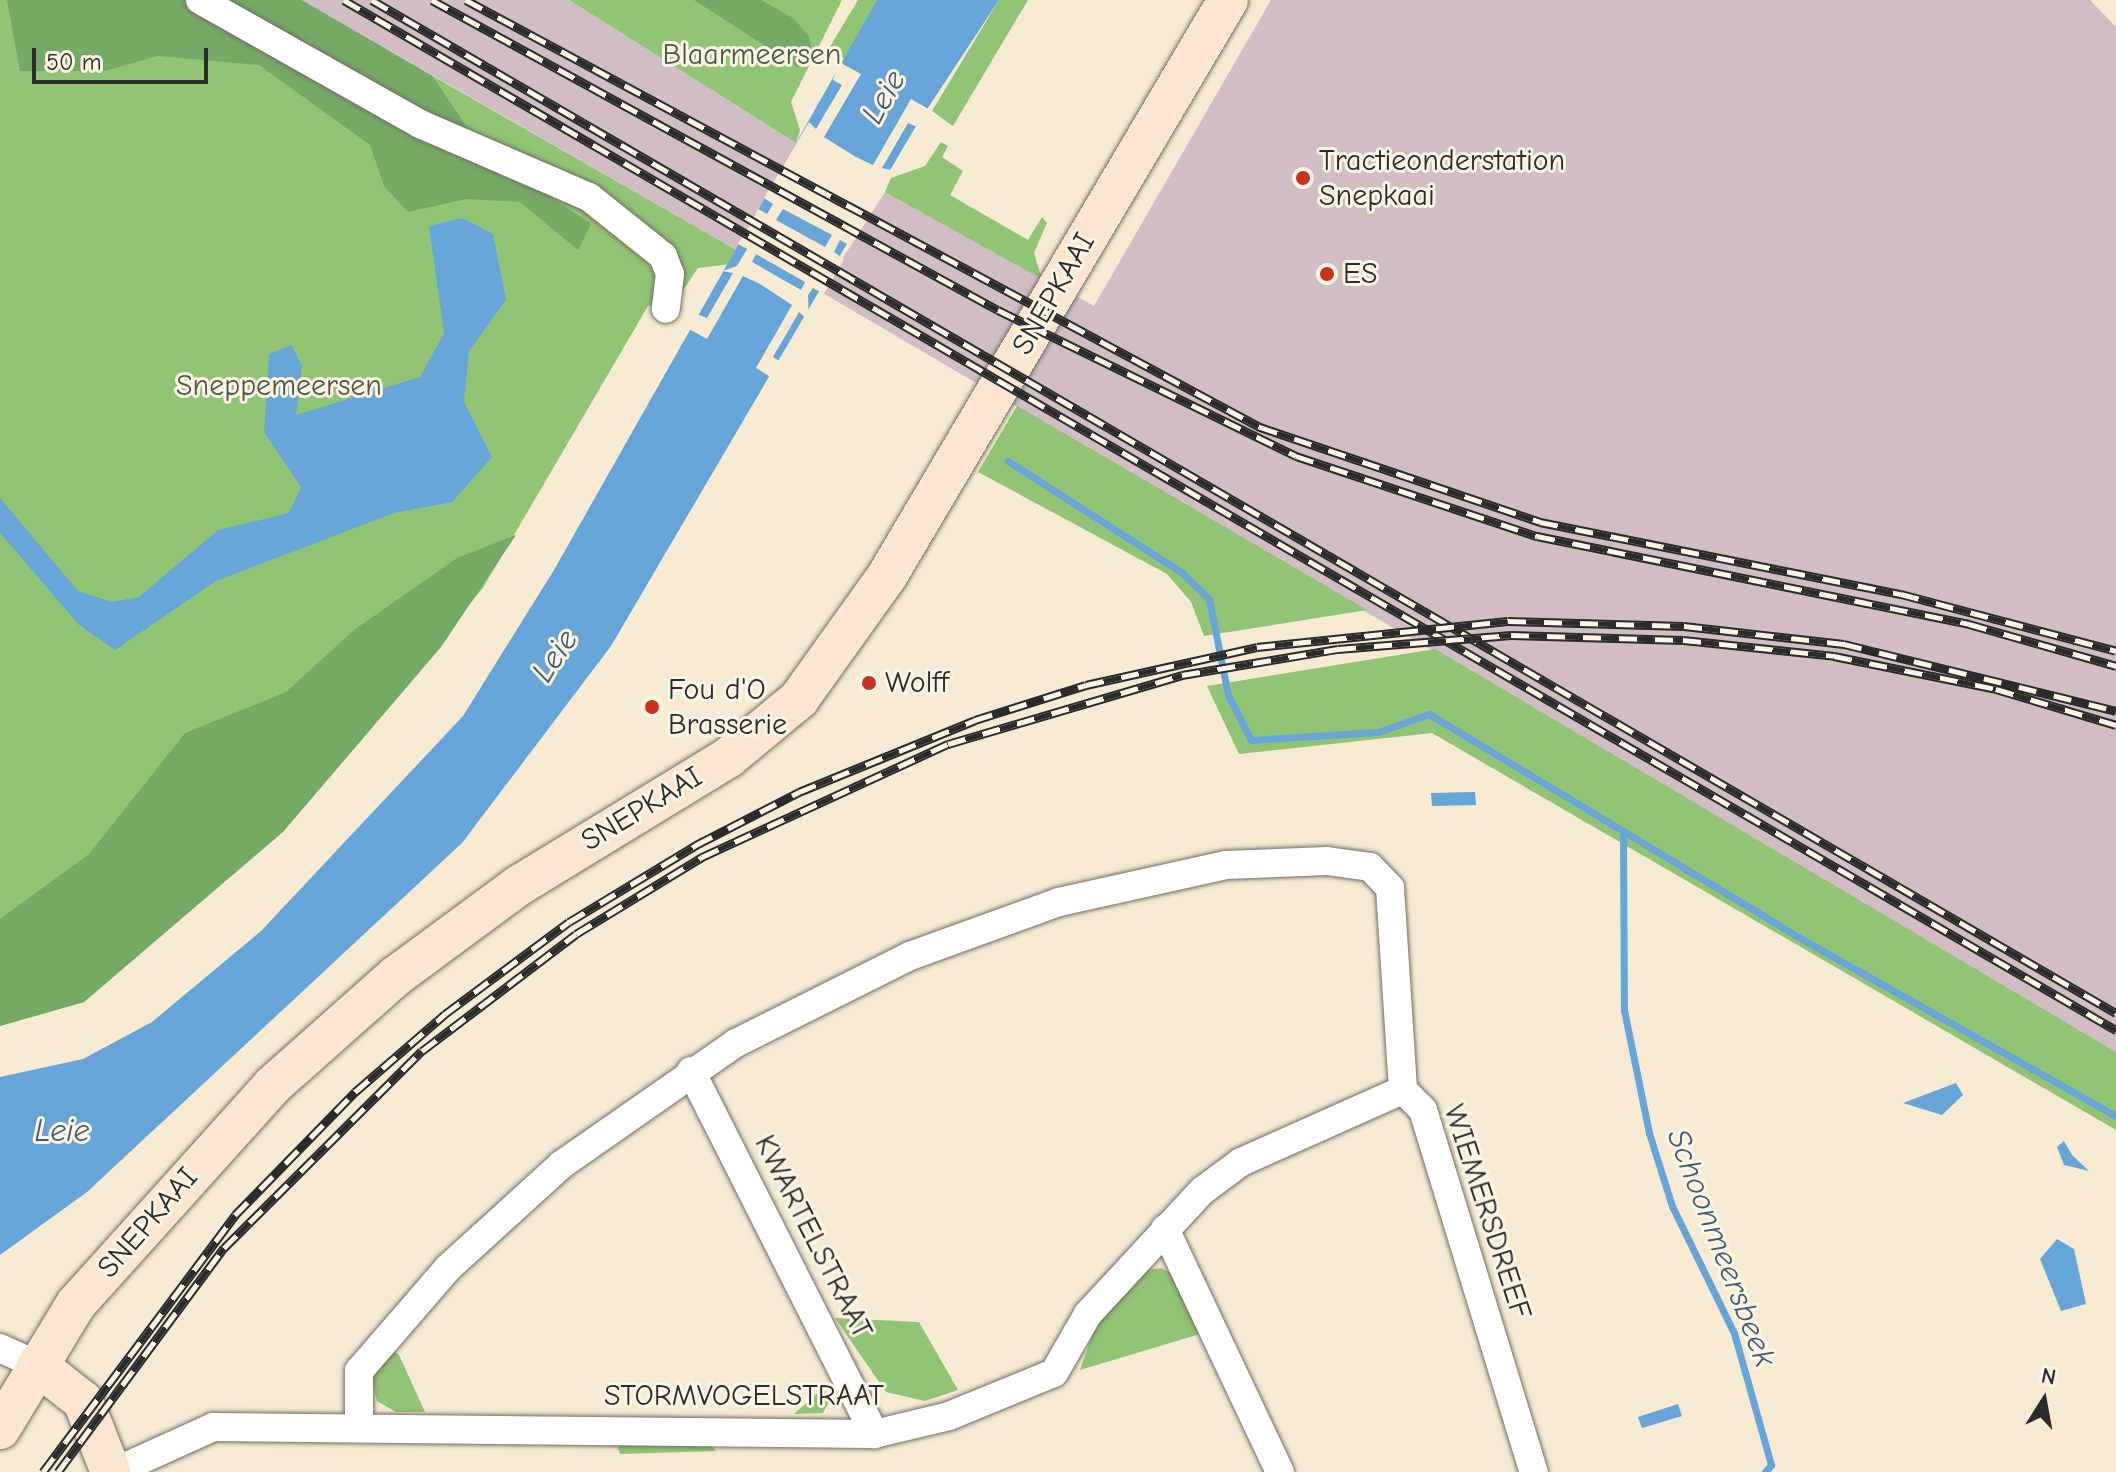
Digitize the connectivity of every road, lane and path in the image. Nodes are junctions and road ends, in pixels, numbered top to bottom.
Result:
1 (200, 0) edge
2 (1228, 0) edge
3 (666, 309) dead end
4 (691, 1071) junction
5 (1403, 1090) junction
6 (1165, 1229) junction
7 (0, 1348) edge
8 (37, 1365) junction
9 (359, 1425) junction
10 (0, 1429) edge
11 (874, 1434) junction
12 (112, 1472) edge
13 (1280, 1472) edge
14 (1534, 1472) edge

1 - 3 street
2 - 8 street, SNEPKAAI
4 - 5 street, WIEMERSDREEF
4 - 9 street
4 - 11 street, KWARTELSTRAAT
5 - 6 street, STORMVOGELSTRAAT
5 - 14 street, WIEMERSDREEF
6 - 11 street, STORMVOGELSTRAAT
6 - 13 street
7 - 8 street
8 - 10 street, SNEPKAAI
8 - 12 street
9 - 11 street, STORMVOGELSTRAAT
9 - 12 street, STORMVOGELSTRAAT

